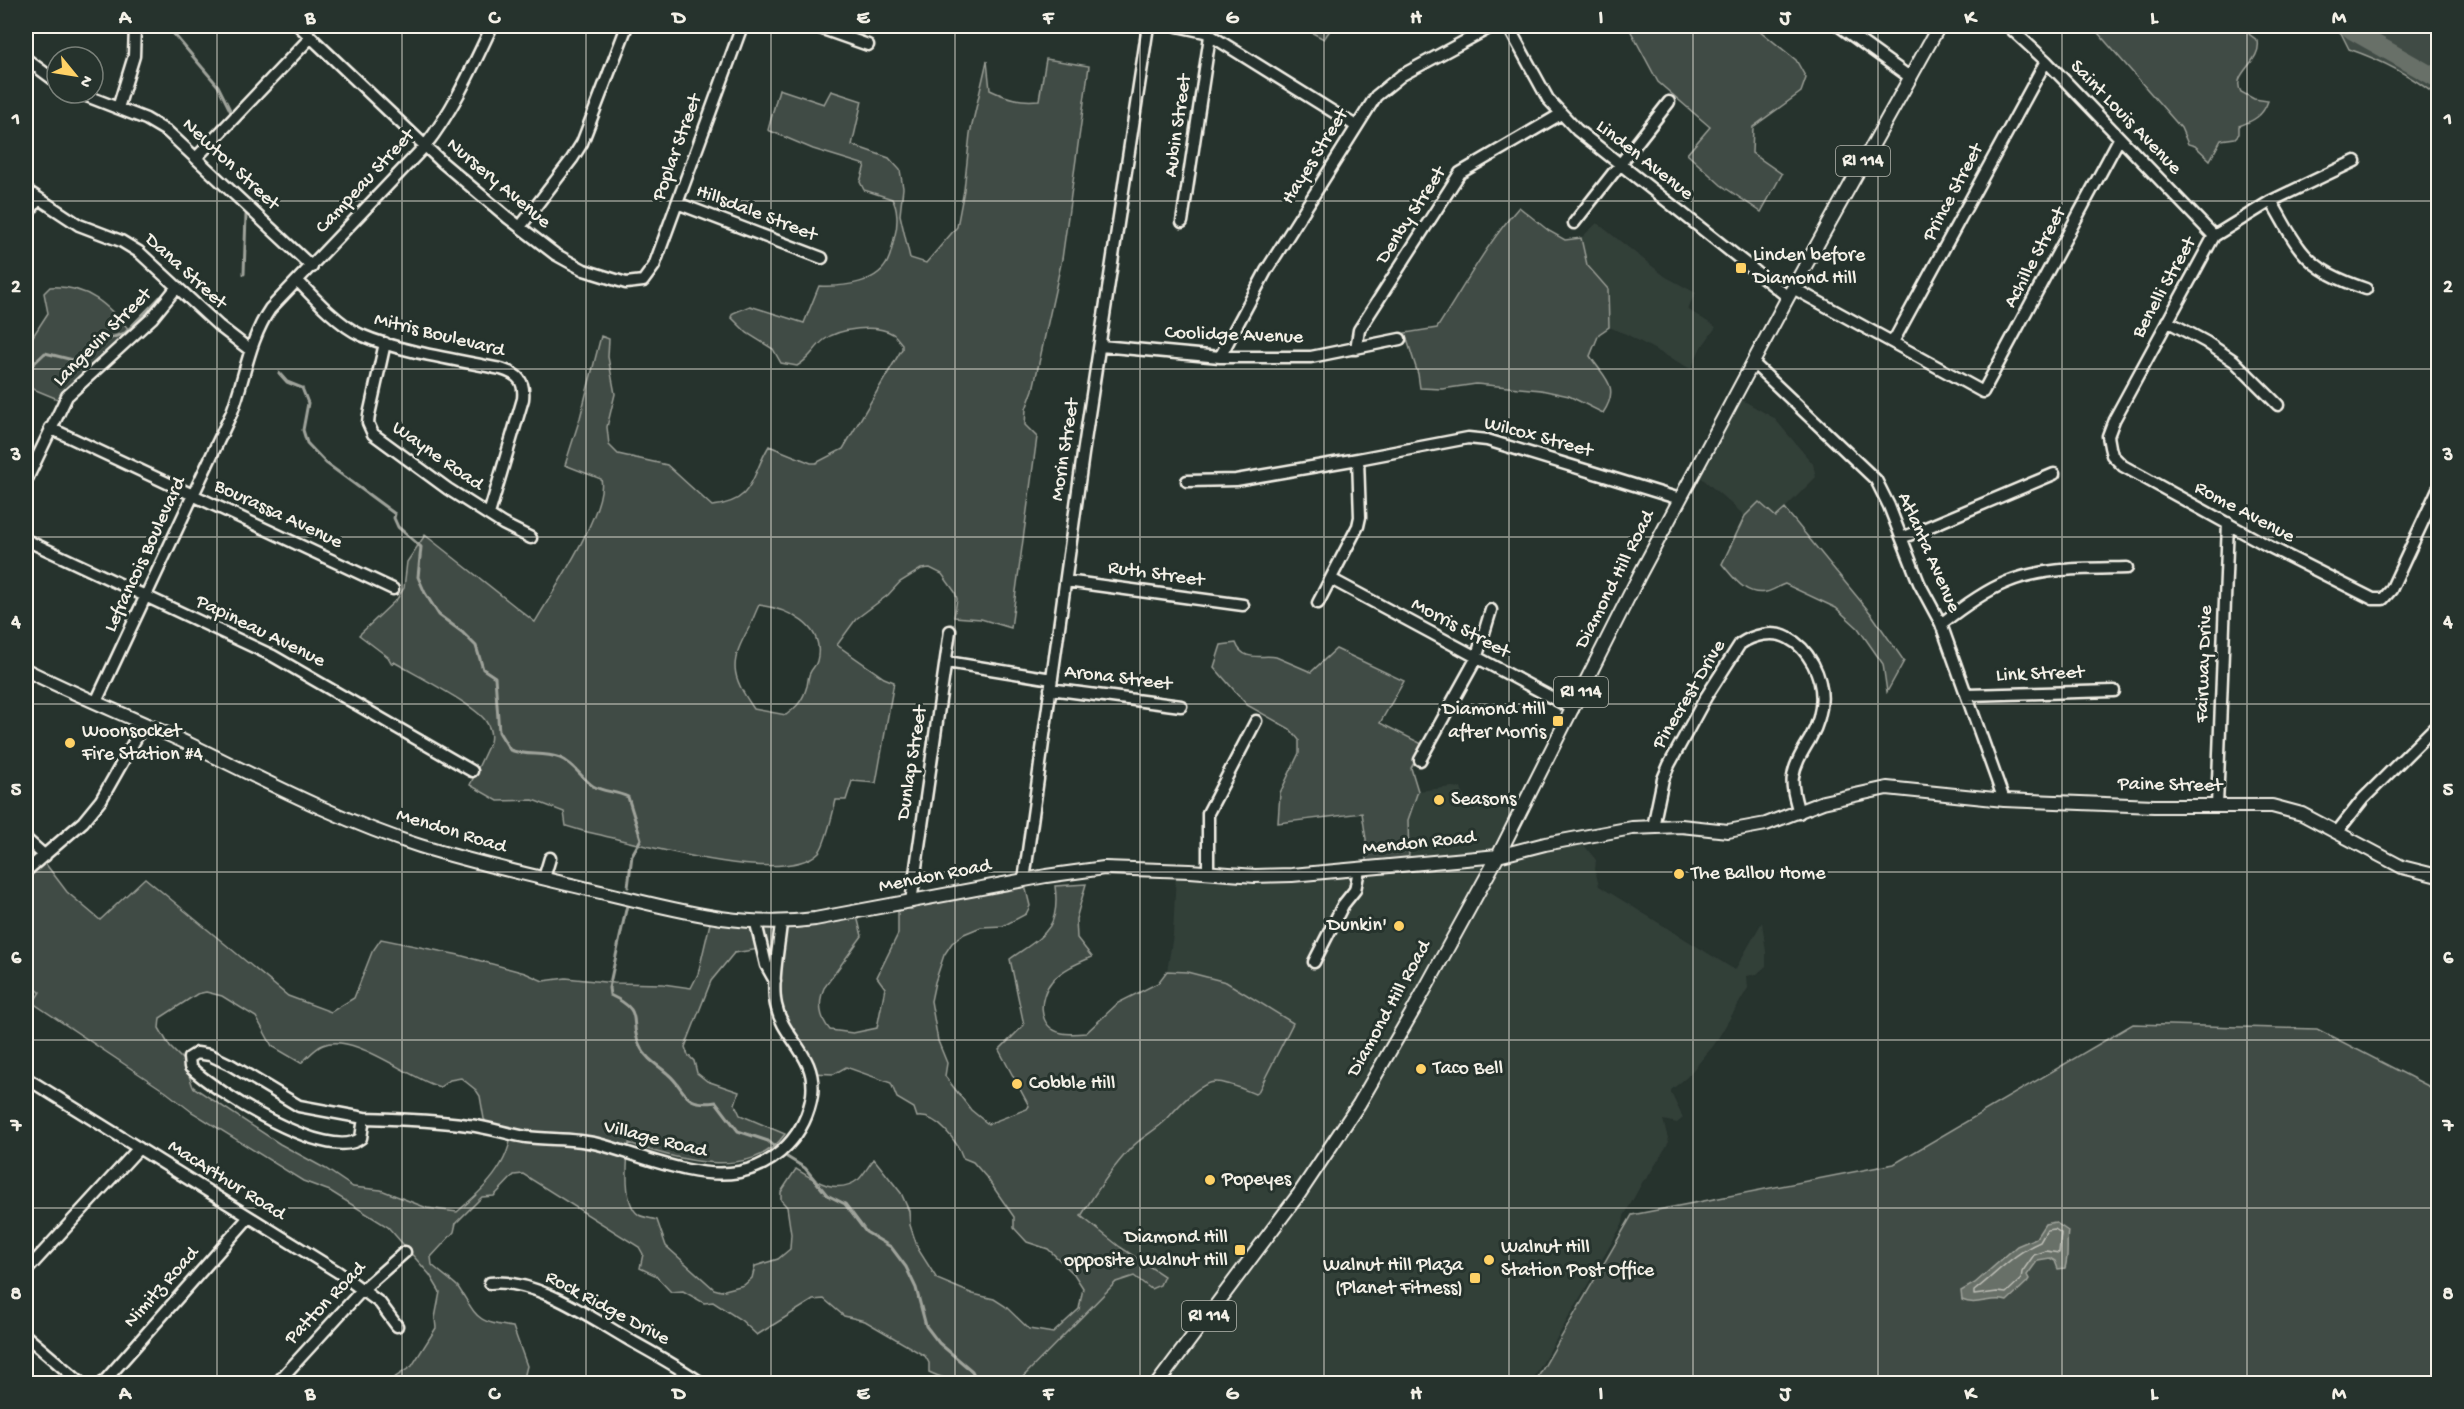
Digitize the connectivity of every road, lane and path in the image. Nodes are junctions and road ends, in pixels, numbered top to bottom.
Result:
1 (135, 26) edge
2 (299, 26) edge
3 (492, 26) edge
4 (627, 26) edge
5 (742, 26) edge
6 (814, 26) edge
7 (1148, 26) edge
8 (1177, 26) edge
9 (1494, 26) edge
10 (1508, 26) edge
11 (1839, 26) edge
12 (1939, 26) edge
13 (2008, 26) edge
14 (1210, 36) junction
15 (311, 37) junction
16 (868, 45) dead end
17 (26, 59) edge
18 (2046, 62) junction
19 (45, 73) edge
20 (1911, 78) junction
21 (1669, 102) dead end
22 (105, 103) edge
23 (118, 108) junction
24 (1561, 114) junction
25 (1356, 126) junction
26 (2119, 139) junction
27 (425, 146) junction
28 (197, 157) junction
29 (2355, 161) dead end
30 (1618, 165) junction
31 (26, 190) edge
32 (38, 199) junction
33 (2271, 201) junction
34 (677, 203) junction
35 (26, 217) edge
36 (1182, 222) dead end
37 (1574, 222) dead end
38 (520, 227) junction
39 (2214, 236) junction
40 (822, 258) dead end
41 (312, 267) junction
42 (298, 281) junction
43 (643, 281) joint
44 (177, 287) junction
45 (2366, 289) dead end
46 (1790, 293) junction
47 (2167, 321) junction
48 (1400, 339) dead end
49 (1893, 342) junction
50 (385, 343) junction
51 (1101, 345) junction
52 (1356, 349) junction
53 (250, 350) junction
54 (1220, 357) junction
55 (1753, 363) junction
56 (2278, 405) dead end
57 (51, 428) junction
58 (2108, 436) joint
59 (1358, 459) junction
60 (2055, 474) dead end
61 (1186, 481) dead end
62 (26, 482) edge
63 (2439, 489) edge
64 (194, 495) junction
65 (1680, 499) junction
66 (489, 514) junction
67 (2228, 523) junction
68 (531, 538) dead end
69 (1902, 538) junction
70 (26, 540) edge
71 (2127, 568) dead end
72 (1331, 579) junction
73 (1066, 581) junction
74 (393, 588) dead end
75 (146, 597) junction
76 (1318, 603) dead end
77 (1242, 605) dead end
78 (1491, 610) dead end
79 (1941, 624) junction
80 (950, 631) dead end
81 (1476, 659) junction
82 (947, 662) junction
83 (26, 670) edge
84 (1051, 684) junction
85 (2114, 691) dead end
86 (1967, 695) junction
87 (96, 702) junction
88 (1181, 706) dead end
89 (1573, 709) junction
90 (1256, 721) dead end
91 (144, 724) junction
92 (2439, 724) edge
93 (1420, 760) dead end
94 (472, 771) dead end
95 (1887, 788) joint
96 (2004, 800) junction
97 (2217, 806) junction
98 (1798, 813) junction
99 (1653, 827) junction
100 (2337, 832) junction
101 (26, 839) edge
102 (45, 856) junction
103 (1498, 856) junction
104 (550, 858) dead end
105 (1359, 870) junction
106 (26, 871) edge
107 (1208, 872) junction
108 (2439, 876) edge
109 (543, 879) junction
110 (1024, 880) junction
111 (910, 902) junction
112 (756, 923) junction
113 (781, 923) junction
114 (1314, 962) dead end
115 (775, 981) junction
116 (26, 1078) edge
117 (364, 1118) junction
118 (139, 1148) junction
119 (249, 1217) junction
120 (405, 1252) dead end
121 (26, 1271) edge
122 (490, 1283) dead end
123 (363, 1289) junction
124 (397, 1326) dead end
125 (26, 1336) edge
126 (82, 1383) edge
127 (102, 1383) edge
128 (276, 1383) edge
129 (703, 1383) edge
130 (1157, 1383) edge

1 - 23 street
2 - 15 street, Nursery Avenue
3 - 27 street, Campeau Street
4 - 38 street
5 - 34 street, Poplar Street
6 - 16 street
7 - 51 street, Morin Street
8 - 14 street
9 - 25 street, Hayes Street
10 - 24 street, Linden Avenue
11 - 20 street
12 - 20 main road, Diamond Hill Road / RI 114
13 - 18 street, Saint Louis Avenue
14 - 25 street
14 - 36 street, Aubin Street
15 - 27 street, Nursery Avenue
15 - 28 street
17 - 19 street
18 - 26 street, Saint Louis Avenue
18 - 49 street, Prince Street
20 - 46 main road, Diamond Hill Road / RI 114
21 - 30 street
22 - 23 street, Newton Street
23 - 28 street, Newton Street
24 - 30 street, Linden Avenue
24 - 52 street, Denby Street
25 - 54 street, Hayes Street
26 - 39 street, Saint Louis Avenue
26 - 49 street, Achille Street
27 - 38 street, Nursery Avenue
27 - 41 street, Campeau Street
28 - 41 street, Newton Street
29 - 33 street, Benelli Street
30 - 37 street
30 - 46 street, Linden Avenue
31 - 32 street, Dana Street
32 - 35 street
32 - 44 street, Dana Street
33 - 39 street, Benelli Street
33 - 45 street
34 - 40 street, Hillsdale Street
34 - 43 street, Poplar Street
38 - 43 street, Nursery Avenue
39 - 47 street, Benelli Street
41 - 42 street, Campeau Street
42 - 50 street, Mitris Boulevard
42 - 53 street, Campeau Street
44 - 53 street, Dana Street
44 - 57 street, Langevin Street
46 - 49 street
46 - 55 main road, Diamond Hill Road / RI 114
47 - 56 street
47 - 58 street, Benelli Street
48 - 52 street, Coolidge Avenue
50 - 66 street, Wayne Road
50 - 66 street, Mitris Boulevard
51 - 54 street, Coolidge Avenue
51 - 73 street, Morin Street
52 - 54 street, Coolidge Avenue
53 - 64 street, Lefrancois Boulevard
55 - 65 main road, Diamond Hill Road / RI 114
55 - 69 street, Atlanta Avenue
57 - 62 street, Langevin Street
57 - 64 street, Bourassa Avenue
58 - 67 street, Rome Avenue
59 - 61 street, Wilcox Street
59 - 65 street, Wilcox Street
59 - 72 street
60 - 69 street
63 - 67 street, Rome Avenue
64 - 74 street, Bourassa Avenue
64 - 75 street, Lefrancois Boulevard
65 - 89 main road, Diamond Hill Road / RI 114
66 - 68 street, Wayne Road
67 - 97 street, Fairway Drive
69 - 79 street, Atlanta Avenue
70 - 75 street, Papineau Avenue
71 - 79 street
72 - 76 street
72 - 81 street, Morris Street
73 - 77 street, Ruth Street
73 - 84 street, Morin Street
75 - 87 street, Lefrancois Boulevard
75 - 94 street, Papineau Avenue
78 - 81 street
79 - 86 street, Atlanta Avenue
80 - 82 street, Dunlap Street
81 - 89 street, Morris Street
81 - 93 street
82 - 84 street, Arona Street
82 - 111 street, Dunlap Street
83 - 87 main road, Mendon Road
84 - 88 street, Arona Street
84 - 110 street, Morin Street
85 - 86 street, Link Street
86 - 96 street, Atlanta Avenue
87 - 91 main road, Mendon Road
89 - 103 main road, Diamond Hill Road / RI 114
90 - 107 street
91 - 102 street
91 - 109 main road, Mendon Road
92 - 100 street
95 - 96 main road, Paine Street
95 - 98 main road, Mendon Road
96 - 97 main road, Paine Street
97 - 100 main road, Paine Street
98 - 99 main road, Mendon Road
98 - 99 street, Pinecrest Drive
99 - 103 main road, Mendon Road
100 - 108 main road, Paine Street
101 - 102 street
102 - 106 street
103 - 105 main road, Mendon Road
103 - 130 main road, Diamond Hill Road / RI 114
104 - 109 street
105 - 107 main road, Mendon Road
105 - 114 street
107 - 110 main road, Mendon Road
109 - 112 main road, Mendon Road
110 - 111 main road, Mendon Road
111 - 113 main road, Mendon Road
112 - 113 main road, Mendon Road
112 - 115 street, Village Road
113 - 115 street, Village Road
115 - 117 street, Village Road
116 - 118 street, MacArthur Road
117 - 117 street, Village Road
118 - 119 street, MacArthur Road
118 - 121 street
119 - 123 street, MacArthur Road
119 - 127 street, Nimitz Road
120 - 123 street, Patton Road
122 - 129 street, Rock Ridge Drive
123 - 124 street, MacArthur Road
123 - 128 street, Patton Road
125 - 126 street

